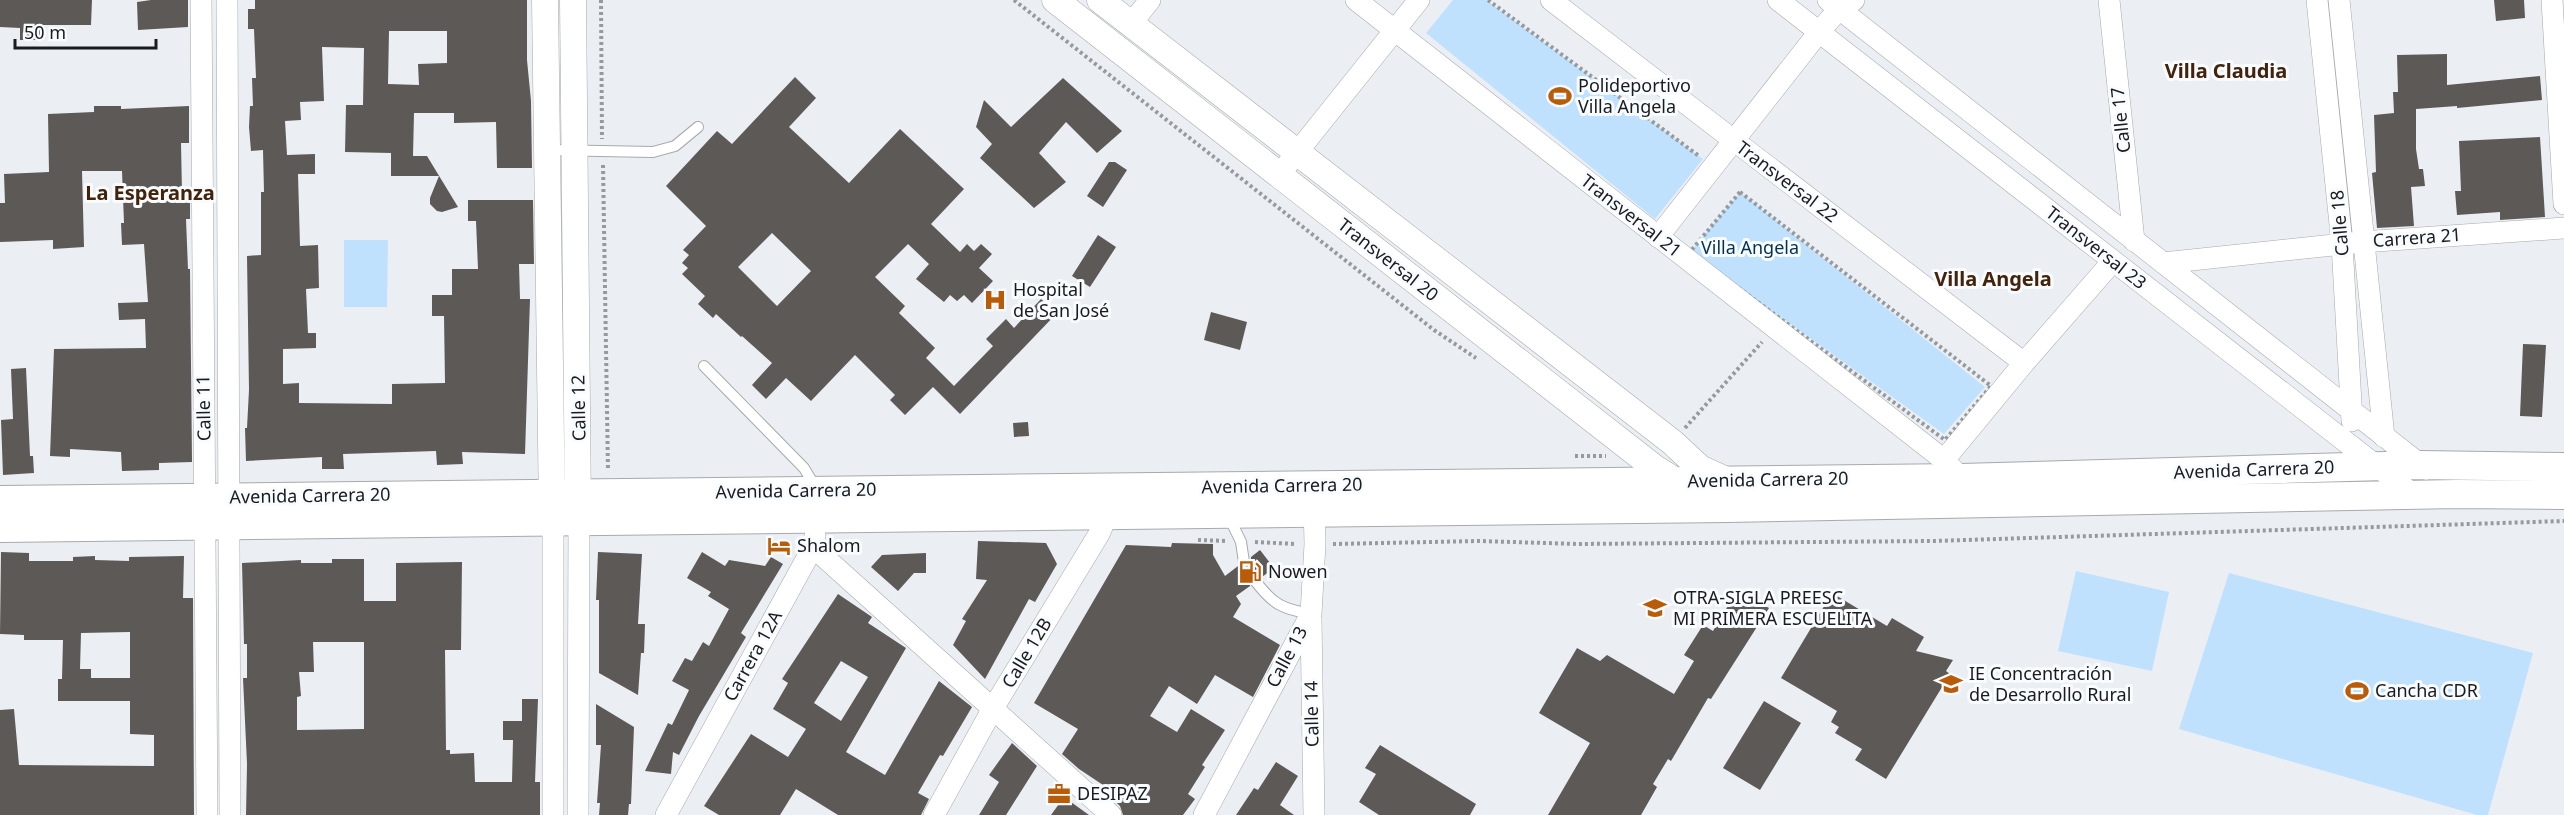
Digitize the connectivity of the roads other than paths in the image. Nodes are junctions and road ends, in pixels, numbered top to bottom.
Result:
1 (201, 0) edge
2 (227, 0) edge
3 (545, 0) edge
4 (573, 0) edge
5 (1055, 0) edge
6 (1100, 0) edge
7 (1149, 0) edge
8 (1356, 0) edge
9 (1419, 0) edge
10 (1551, 0) edge
11 (1778, 0) edge
12 (2109, 0) edge
13 (2317, 0) edge
14 (2339, 0) edge
15 (2552, 0) edge
16 (1840, 3) edge
17 (1131, 24) junction
18 (1395, 29) junction
19 (1819, 32) junction
20 (698, 127) dead end
21 (1733, 141) junction
22 (547, 150) junction
23 (576, 150) junction
24 (1297, 152) junction
25 (1278, 175) junction
26 (2564, 204) edge
27 (2564, 228) edge
28 (1658, 237) junction
29 (2134, 241) junction
30 (2352, 243) junction
31 (228, 255) junction
32 (203, 256) junction
33 (2113, 261) junction
34 (2163, 263) junction
35 (2024, 363) junction
36 (704, 366) dead end
37 (2351, 412) junction
38 (2384, 437) junction
39 (2354, 447) junction
40 (1950, 460) junction
41 (2420, 465) junction
42 (2377, 466) junction
43 (2564, 467) edge
44 (1675, 481) junction
45 (1312, 485) junction
46 (1111, 487) junction
47 (818, 491) junction
48 (564, 494) junction
49 (2457, 494) junction
50 (1729, 495) junction
51 (2414, 495) junction
52 (2564, 495) edge
53 (217, 497) junction
54 (0, 500) edge
55 (1316, 513) junction
56 (1227, 514) junction
57 (1107, 516) junction
58 (817, 519) junction
59 (566, 522) junction
60 (217, 526) junction
61 (0, 528) edge
62 (813, 547) junction
63 (1244, 562) dead end
64 (1256, 582) dead end
65 (1311, 614) junction
66 (992, 710) junction
67 (207, 815) edge
68 (230, 815) edge
69 (553, 815) edge
70 (578, 815) edge
71 (666, 815) edge
72 (934, 815) edge
73 (1111, 815) edge
74 (1204, 815) edge
75 (1314, 815) edge

1 - 32 street, Calle 11
2 - 31 street, Calle 11
3 - 22 street, Calle 12
4 - 23 street, Calle 12
5 - 25 street, Transversal 20
6 - 17 street, Transversal 20
7 - 17 street
8 - 18 street, Transversal 21
9 - 18 street
10 - 21 street, Transversal 22
11 - 19 street, Transversal 23
12 - 29 street, Calle 17
13 - 30 street, Calle 18
14 - 30 street, Calle 18
15 - 26 street
16 - 19 street
16 - 29 street, Transversal 23
17 - 24 street, Transversal 20
18 - 24 street
18 - 28 street, Transversal 21
19 - 21 street
19 - 33 street, Transversal 23
20 - 23 lane
21 - 28 street
21 - 35 street, Transversal 22
22 - 23 lane
22 - 48 street, Calle 12
23 - 48 street, Calle 12
24 - 25 street
24 - 50 street, Transversal 20
25 - 44 street, Transversal 20
27 - 30 street, Carrera 21
28 - 40 street, Transversal 21
29 - 34 street, Transversal 23
30 - 34 street, Carrera 21
30 - 37 street, Calle 18
30 - 38 street, Calle 18
31 - 32 street
31 - 53 street, Calle 11
32 - 53 street, Calle 11
33 - 35 street
33 - 39 street, Transversal 23
34 - 37 street, Transversal 23
35 - 40 street
36 - 47 lane
37 - 38 street, Transversal 23
37 - 39 street, Calle 18
38 - 41 street, Transversal 23
39 - 42 street, Transversal 23
40 - 42 main road, Avenida Carrera 20
40 - 50 main road, Avenida Carrera 20
41 - 42 main road, Avenida Carrera 20
41 - 43 main road, Avenida Carrera 20
41 - 49 street, Transversal 23
42 - 51 street, Transversal 23
44 - 45 main road, Avenida Carrera 20
44 - 50 main road, Avenida Carrera 20
45 - 46 main road, Avenida Carrera 20
45 - 55 street, Calle 13
46 - 47 main road, Avenida Carrera 20
46 - 57 street, Calle 12B
47 - 48 main road, Avenida Carrera 20
47 - 58 street, Carrera 12A
48 - 53 main road, Avenida Carrera 20
48 - 59 street, Calle 12
49 - 51 main road, Avenida Carrera 20
49 - 52 main road, Avenida Carrera 20
50 - 51 main road, Avenida Carrera 20
50 - 55 main road, Avenida Carrera 20
53 - 54 main road, Avenida Carrera 20
53 - 60 street, Calle 11
55 - 56 main road, Avenida Carrera 20
55 - 65 street, Calle 13
56 - 57 main road, Avenida Carrera 20
56 - 63 lane
57 - 58 main road, Avenida Carrera 20
57 - 66 street, Calle 12B
58 - 59 main road, Avenida Carrera 20
58 - 62 street, Carrera 12A
59 - 60 main road, Avenida Carrera 20
59 - 69 street, Calle 12
59 - 70 street, Calle 12
60 - 61 main road, Avenida Carrera 20
60 - 67 street, Calle 11
60 - 68 street, Calle 11
62 - 66 street
62 - 71 street, Carrera 12A
64 - 65 lane
65 - 74 street, Calle 13
65 - 75 street, Calle 14
66 - 72 street, Calle 12B
66 - 73 street

